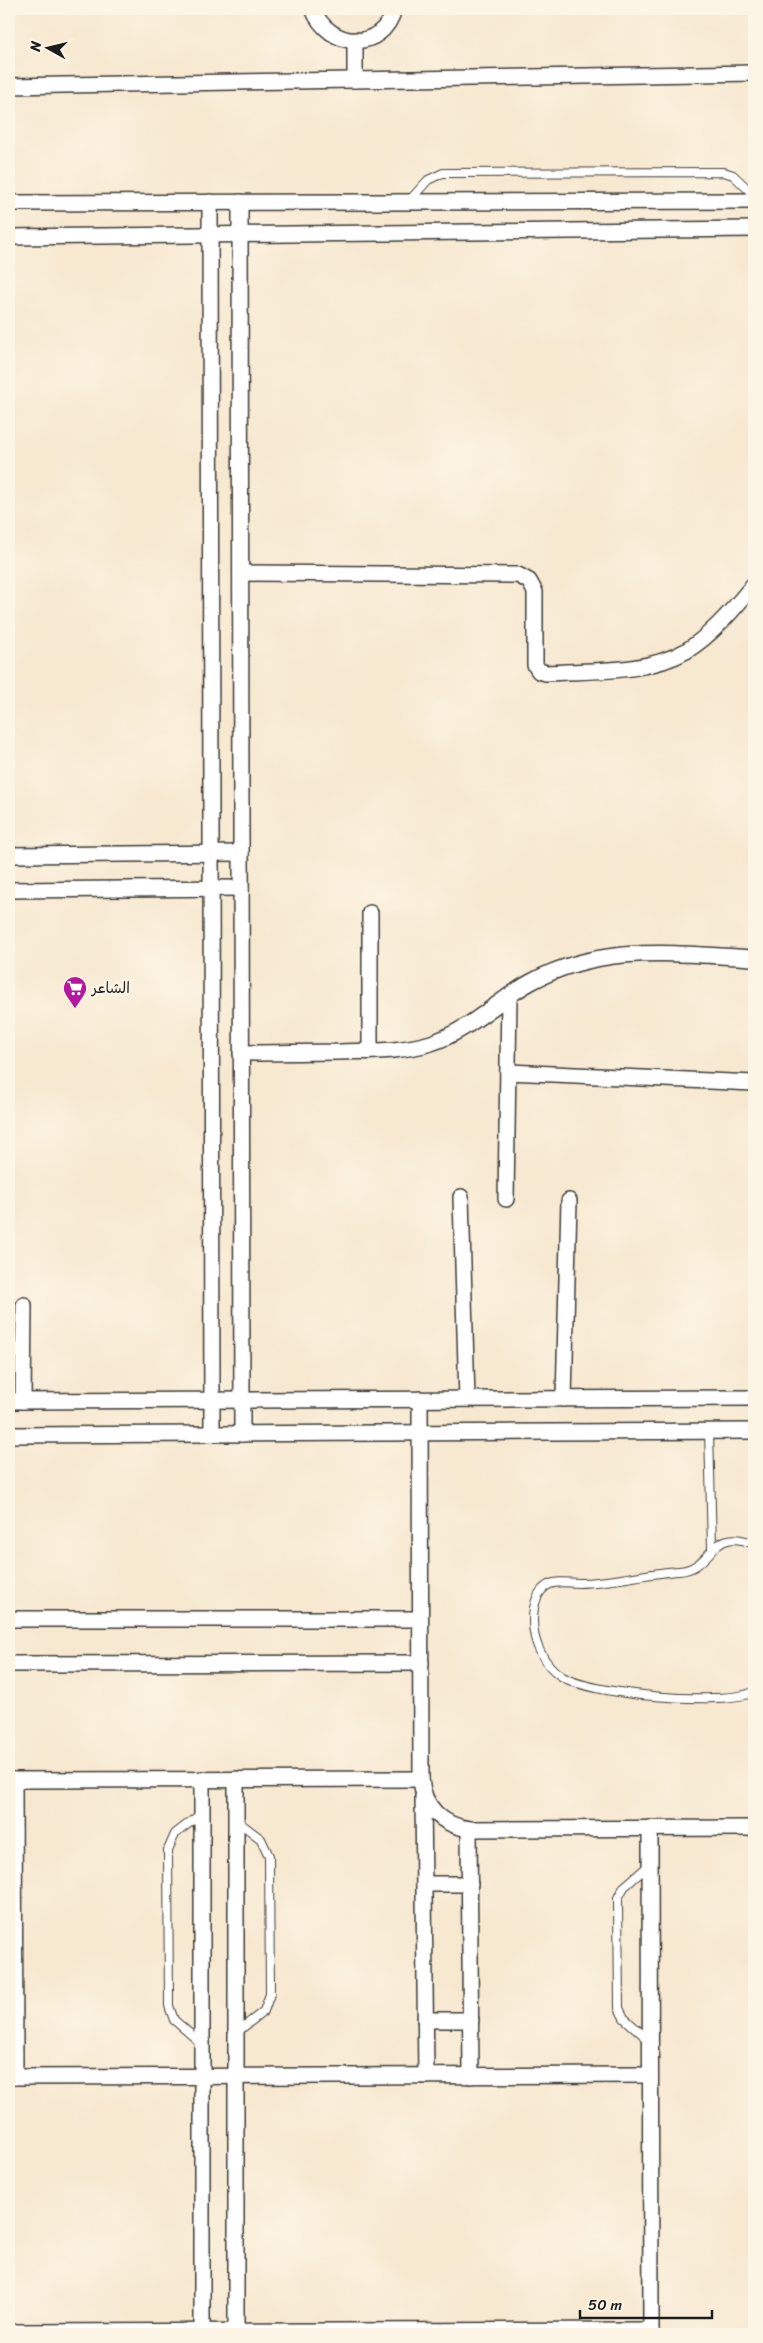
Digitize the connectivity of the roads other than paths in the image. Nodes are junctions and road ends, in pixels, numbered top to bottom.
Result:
1 (313, 9) edge
2 (394, 9) edge
3 (355, 40) junction
4 (754, 73) edge
5 (356, 80) junction
6 (9, 86) edge
7 (754, 196) edge
8 (754, 201) edge
9 (210, 202) junction
10 (240, 202) junction
11 (407, 202) junction
12 (9, 203) edge
13 (754, 229) edge
14 (210, 235) junction
15 (240, 235) junction
16 (9, 237) edge
17 (241, 573) junction
18 (754, 584) edge
19 (211, 854) junction
20 (241, 854) junction
21 (9, 855) edge
22 (241, 888) junction
23 (212, 889) junction
24 (9, 890) edge
25 (370, 912) dead end
26 (754, 958) edge
27 (509, 996) junction
28 (370, 1051) junction
29 (241, 1053) junction
30 (508, 1072) junction
31 (754, 1083) edge
32 (461, 1197) dead end
33 (506, 1199) dead end
34 (569, 1201) dead end
35 (24, 1306) dead end
36 (754, 1398) edge
37 (420, 1399) junction
38 (467, 1399) junction
39 (564, 1399) junction
40 (212, 1400) junction
41 (242, 1400) junction
42 (16, 1401) edge
43 (710, 1431) junction
44 (754, 1431) edge
45 (420, 1433) junction
46 (212, 1434) junction
47 (242, 1434) junction
48 (9, 1435) edge
49 (754, 1544) edge
50 (712, 1548) junction
51 (9, 1619) edge
52 (420, 1619) junction
53 (421, 1663) junction
54 (9, 1664) edge
55 (754, 1692) edge
56 (202, 1779) junction
57 (421, 1779) junction
58 (12, 1780) edge
59 (236, 1780) junction
60 (423, 1794) junction
61 (202, 1813) junction
62 (235, 1820) junction
63 (12, 1822) edge
64 (650, 1828) junction
65 (754, 1828) edge
66 (469, 1829) junction
67 (650, 1865) junction
68 (424, 1884) junction
69 (470, 1884) junction
70 (426, 2020) junction
71 (471, 2020) junction
72 (12, 2033) edge
73 (236, 2034) junction
74 (650, 2041) junction
75 (202, 2044) junction
76 (650, 2075) junction
77 (202, 2076) junction
78 (236, 2076) junction
79 (426, 2076) junction
80 (472, 2076) junction
81 (12, 2077) edge
82 (15, 2332) edge
83 (418, 2332) edge
84 (475, 2332) edge
85 (651, 2332) edge
86 (202, 2333) edge
87 (236, 2333) edge

1 - 3 street
2 - 3 street
3 - 5 street
4 - 5 street
5 - 6 street
7 - 11 lane
8 - 11 street
9 - 10 street
9 - 12 street
9 - 14 street
10 - 11 street
10 - 15 street
13 - 15 street
14 - 15 street
14 - 16 street
14 - 19 street
15 - 17 street
17 - 18 street
17 - 20 street
19 - 20 street
19 - 21 street
19 - 23 street
20 - 22 street
22 - 23 street
22 - 29 street
23 - 24 street
23 - 40 street
25 - 28 street
26 - 27 street
27 - 28 street
27 - 30 street
28 - 29 street
29 - 41 street
30 - 31 street
30 - 33 street
32 - 38 street
34 - 39 street
35 - 42 street
36 - 39 street
37 - 38 street
37 - 41 street
37 - 45 street
38 - 39 street
40 - 41 street
40 - 42 street
40 - 46 street
41 - 47 street
43 - 44 street
43 - 45 street
43 - 50 lane
45 - 47 street
45 - 52 street
46 - 47 street
46 - 48 street
49 - 50 lane
50 - 55 lane
51 - 52 street
52 - 53 street
53 - 54 street
53 - 57 street
56 - 58 street
56 - 59 street
56 - 61 street
57 - 59 street
57 - 60 street
58 - 63 street
59 - 62 street
60 - 66 street
60 - 68 street
61 - 75 street
61 - 75 lane
62 - 73 street
62 - 73 lane
63 - 72 street
64 - 65 street
64 - 66 street
64 - 67 street
66 - 69 street
67 - 74 street
67 - 74 lane
68 - 69 street
68 - 70 street
69 - 71 street
70 - 71 street
70 - 79 street
71 - 80 street
72 - 81 street
73 - 78 street
74 - 76 street
75 - 77 street
76 - 80 street
76 - 85 street
77 - 78 street
77 - 81 street
77 - 86 street
78 - 79 street
78 - 87 street
79 - 80 street
82 - 86 street
83 - 84 street
83 - 87 street
84 - 85 street
86 - 87 street

